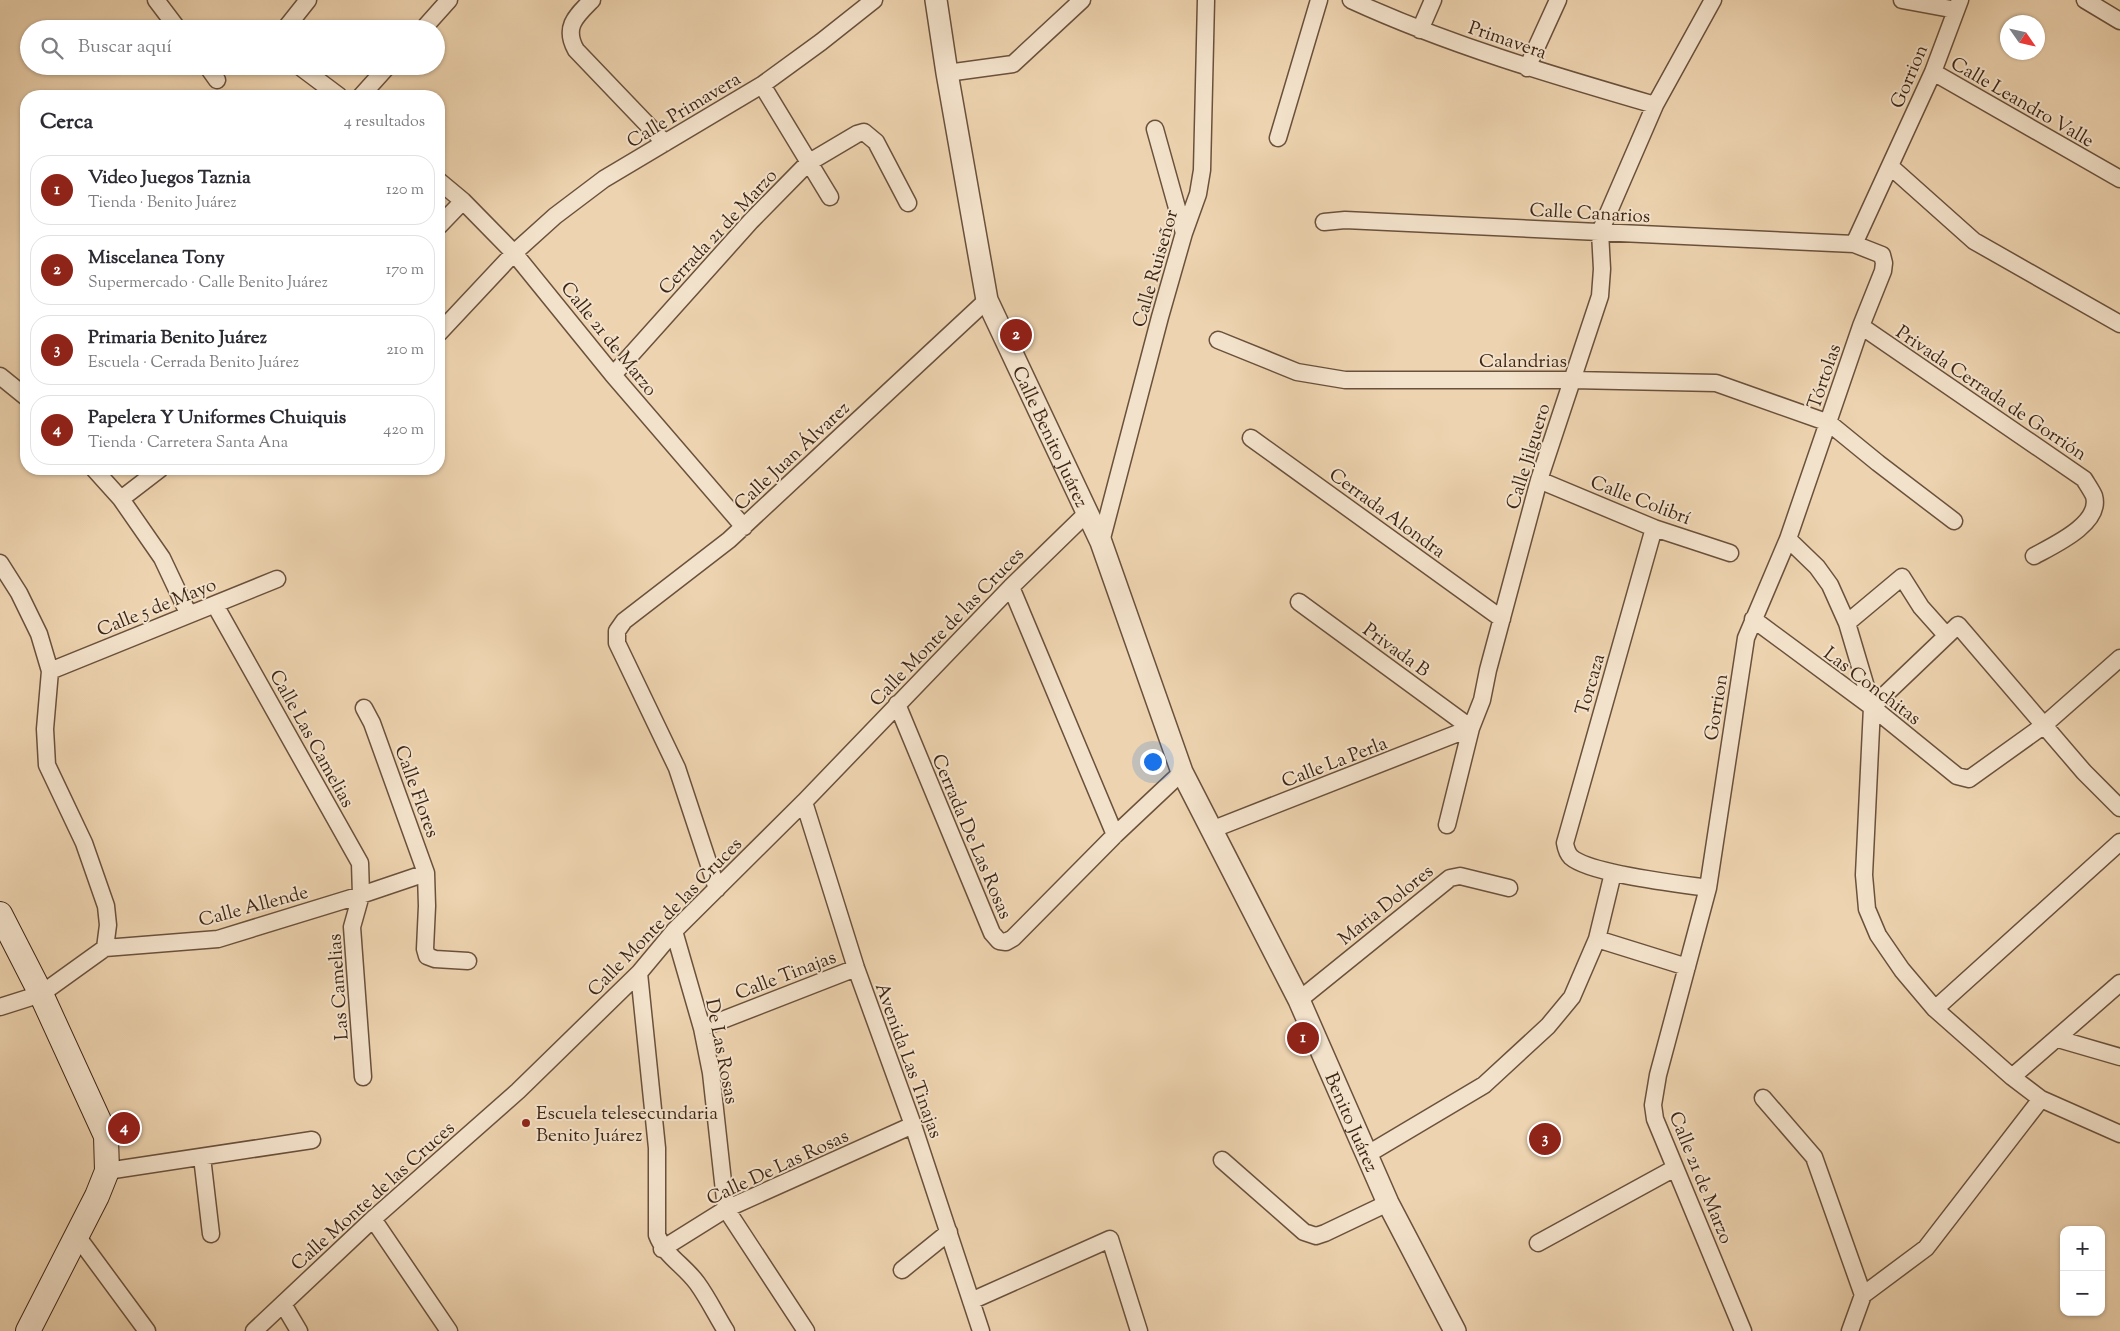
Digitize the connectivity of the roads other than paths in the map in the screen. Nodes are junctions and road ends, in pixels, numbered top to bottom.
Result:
1 (156, 0) edge
2 (308, 0) edge
3 (449, 0) edge
4 (592, 0) edge
5 (874, 0) edge
6 (936, 0) edge
7 (1082, 0) edge
8 (1206, 0) edge
9 (1320, 0) edge
10 (1351, 0) edge
11 (1433, 0) edge
12 (1558, 0) edge
13 (1713, 0) edge
14 (1902, 0) edge
15 (2085, 0) edge
16 (1958, 5) edge
17 (171, 20) edge
18 (292, 20) edge
19 (431, 20) edge
20 (2120, 22) edge
21 (1420, 30) junction
22 (1527, 68) junction
23 (1933, 72) junction
24 (947, 73) junction
25 (213, 75) edge
26 (311, 75) edge
27 (380, 75) edge
28 (217, 80) dead end
29 (762, 85) junction
30 (331, 90) edge
31 (366, 90) edge
32 (1656, 105) junction
33 (1155, 129) dead end
34 (1278, 138) dead end
35 (665, 143) junction
36 (808, 163) junction
37 (1891, 167) junction
38 (2120, 179) edge
39 (445, 186) edge
40 (830, 197) dead end
41 (463, 202) junction
42 (908, 203) dead end
43 (445, 220) edge
44 (1324, 222) dead end
45 (1600, 232) junction
46 (1184, 233) junction
47 (1854, 244) junction
48 (514, 253) junction
49 (986, 300) junction
50 (2120, 324) edge
51 (1861, 326) junction
52 (445, 327) edge
53 (1218, 340) dead end
54 (613, 375) junction
55 (0, 376) edge
56 (1572, 380) junction
57 (20, 392) edge
58 (1829, 423) junction
59 (1251, 438) dead end
60 (99, 475) edge
61 (152, 475) edge
62 (1539, 480) junction
63 (121, 499) junction
64 (1087, 513) junction
65 (1954, 521) dead end
66 (744, 527) junction
67 (1654, 528) junction
68 (1788, 539) junction
69 (1101, 542) junction
70 (1730, 553) dead end
71 (2034, 556) dead end
72 (0, 563) edge
73 (277, 579) dead end
74 (1010, 587) junction
75 (1299, 602) dead end
76 (215, 605) junction
77 (188, 613) junction
78 (1502, 619) junction
79 (1753, 620) junction
80 (1847, 623) junction
81 (1952, 630) junction
82 (2120, 658) edge
83 (50, 671) junction
84 (897, 704) junction
85 (1872, 707) junction
86 (364, 708) dead end
87 (2044, 726) junction
88 (1471, 728) junction
89 (1182, 772) junction
90 (804, 802) junction
91 (2120, 808) edge
92 (1447, 826) dead end
93 (1212, 830) junction
94 (1115, 835) junction
95 (2120, 842) edge
96 (426, 872) junction
97 (1613, 873) junction
98 (1509, 888) dead end
99 (1708, 888) junction
100 (717, 889) junction
101 (361, 895) junction
102 (0, 914) edge
103 (674, 931) junction
104 (1597, 939) junction
105 (105, 948) junction
106 (468, 961) dead end
107 (1687, 967) junction
108 (856, 968) junction
109 (639, 974) junction
110 (2120, 983) edge
111 (41, 994) junction
112 (1299, 1000) junction
113 (0, 1007) edge
114 (1935, 1009) junction
115 (702, 1028) junction
116 (2058, 1039) junction
117 (2120, 1057) edge
118 (363, 1077) dead end
119 (2012, 1077) junction
120 (1763, 1098) dead end
121 (2041, 1099) junction
122 (912, 1125) junction
123 (2120, 1134) edge
124 (312, 1140) dead end
125 (1368, 1154) junction
126 (202, 1157) junction
127 (1222, 1160) dead end
128 (1675, 1168) junction
129 (107, 1171) junction
130 (1388, 1203) junction
131 (726, 1209) junction
132 (373, 1219) junction
133 (949, 1232) junction
134 (210, 1234) dead end
135 (78, 1236) junction
136 (1538, 1243) dead end
137 (662, 1249) junction
138 (902, 1270) dead end
139 (1863, 1294) junction
140 (971, 1300) junction
141 (283, 1304) junction
142 (28, 1331) edge
143 (147, 1331) edge
144 (254, 1331) edge
145 (299, 1331) edge
146 (449, 1331) edge
147 (726, 1331) edge
148 (806, 1331) edge
149 (981, 1331) edge
150 (1139, 1331) edge
151 (1455, 1331) edge
152 (1743, 1331) edge
153 (1850, 1331) edge

1 - 17 street
2 - 18 street
3 - 19 street
4 - 35 street
5 - 29 street, Calle Primavera
6 - 24 street, Calle Benito Juárez
7 - 24 street
8 - 46 street, Calle Ruiseñor
9 - 34 street
10 - 21 street, Primavera
11 - 21 street
12 - 22 street
13 - 32 street
14 - 16 street
15 - 20 street
16 - 23 street, Gorrion
21 - 22 street, Primavera
22 - 32 street, Primavera
23 - 37 street, Gorrion
23 - 38 street, Calle Leandro Valle
24 - 49 street, Calle Benito Juárez
25 - 28 street
26 - 30 street
27 - 31 street
29 - 35 street, Calle Primavera
29 - 36 street
32 - 45 street, Calle Jilguero
33 - 46 street
35 - 48 street, Calle Primavera
36 - 40 street
36 - 42 street, Cerrada 21 de Marzo
36 - 54 street, Cerrada 21 de Marzo
37 - 47 street, Gorrion
37 - 50 street
39 - 41 street, Calle 21 de Marzo
41 - 43 street
41 - 48 street, Calle 21 de Marzo
44 - 45 street, Calle Canarios
45 - 47 street, Calle Canarios
45 - 56 street, Calle Jilguero
46 - 69 street, Calle Ruiseñor
47 - 51 street, Tórtolas
48 - 52 street
48 - 54 street, Calle 21 de Marzo
49 - 64 street, Calle Benito Juárez
49 - 66 street, Calle Juan Álvarez
51 - 58 street, Tórtolas
51 - 71 street, Privada Cerrada de Gorrión
53 - 56 street, Calandrias
54 - 66 street, Calle 21 de Marzo
55 - 57 street
56 - 58 street, Calandrias
56 - 62 street, Calle Jilguero
58 - 65 street, Calandrias
58 - 68 street, Tórtolas
59 - 78 street, Cerrada Alondra
60 - 63 street
61 - 63 street
62 - 67 street, Calle Colibrí
62 - 78 street, Calle Jilguero
63 - 77 street
64 - 69 street, Calle Benito Juárez
64 - 74 street, Calle Monte de las Cruces
66 - 100 street, Calle Juan Álvarez
67 - 70 street, Calle Colibrí
67 - 97 street, Torcaza
68 - 79 street, Gorrion
68 - 80 street
69 - 89 street, Calle Benito Juárez
72 - 83 street
73 - 76 street, Calle 5 de Mayo
74 - 84 street, Calle Monte de las Cruces
74 - 94 street
75 - 88 street, Privada B
76 - 77 street, Calle 5 de Mayo
76 - 101 street, Calle Las Camelias
77 - 83 street, Calle 5 de Mayo
78 - 88 street, Calle Jilguero
79 - 85 street, Las Conchitas
79 - 99 street, Gorrion
80 - 81 street
80 - 85 street
81 - 85 street
81 - 87 street
82 - 87 street
83 - 105 street
84 - 90 street, Calle Monte de las Cruces
84 - 94 street, Cerrada De Las Rosas
85 - 87 street, Las Conchitas
85 - 114 street
86 - 96 street, Calle Flores
87 - 91 street
88 - 92 street, Calle Jilguero
88 - 93 street, Calle La Perla
89 - 93 street, Calle Benito Juárez
89 - 94 street, Cerrada De Las Rosas
90 - 100 street, Calle Monte de las Cruces
90 - 108 street, Avenida Las Tinajas
93 - 112 street, Benito Juárez
95 - 114 street
96 - 101 street, Calle Allende
96 - 106 street
97 - 99 street
97 - 104 street
98 - 112 street, Maria Dolores
99 - 107 street, Calle 21 de Marzo
100 - 103 street, Calle Monte de las Cruces
101 - 105 street, Calle Allende
101 - 118 street, Las Camelias
102 - 111 main road
103 - 109 street, Calle Monte de las Cruces
103 - 115 street, De Las Rosas
104 - 107 street
104 - 125 street
105 - 111 street
107 - 128 street, Calle 21 de Marzo
108 - 115 street, Calle Tinajas
108 - 122 street, Avenida Las Tinajas
109 - 132 street, Calle Monte de las Cruces
109 - 137 street
110 - 116 street
111 - 113 street
111 - 129 main road
112 - 125 street, Benito Juárez
114 - 119 street
115 - 131 street, De Las Rosas
116 - 117 street
116 - 119 street
119 - 121 street
120 - 139 street
121 - 123 street
121 - 139 street
122 - 131 street, Calle De Las Rosas
122 - 133 street, Avenida Las Tinajas
124 - 126 street
125 - 130 street, Benito Juárez
126 - 129 street
126 - 134 street
127 - 130 street
128 - 136 street
128 - 152 street, Calle 21 de Marzo
129 - 135 main road
130 - 151 street, Benito Juárez
131 - 137 street, Calle De Las Rosas
131 - 148 street
132 - 141 street, Calle Monte de las Cruces
132 - 146 street
133 - 138 street
133 - 140 street, Avenida Las Tinajas
135 - 142 main road
135 - 143 street
137 - 147 street
139 - 153 street
140 - 149 street, Avenida Las Tinajas
140 - 150 street
141 - 144 street, Calle Monte de las Cruces
141 - 145 street

